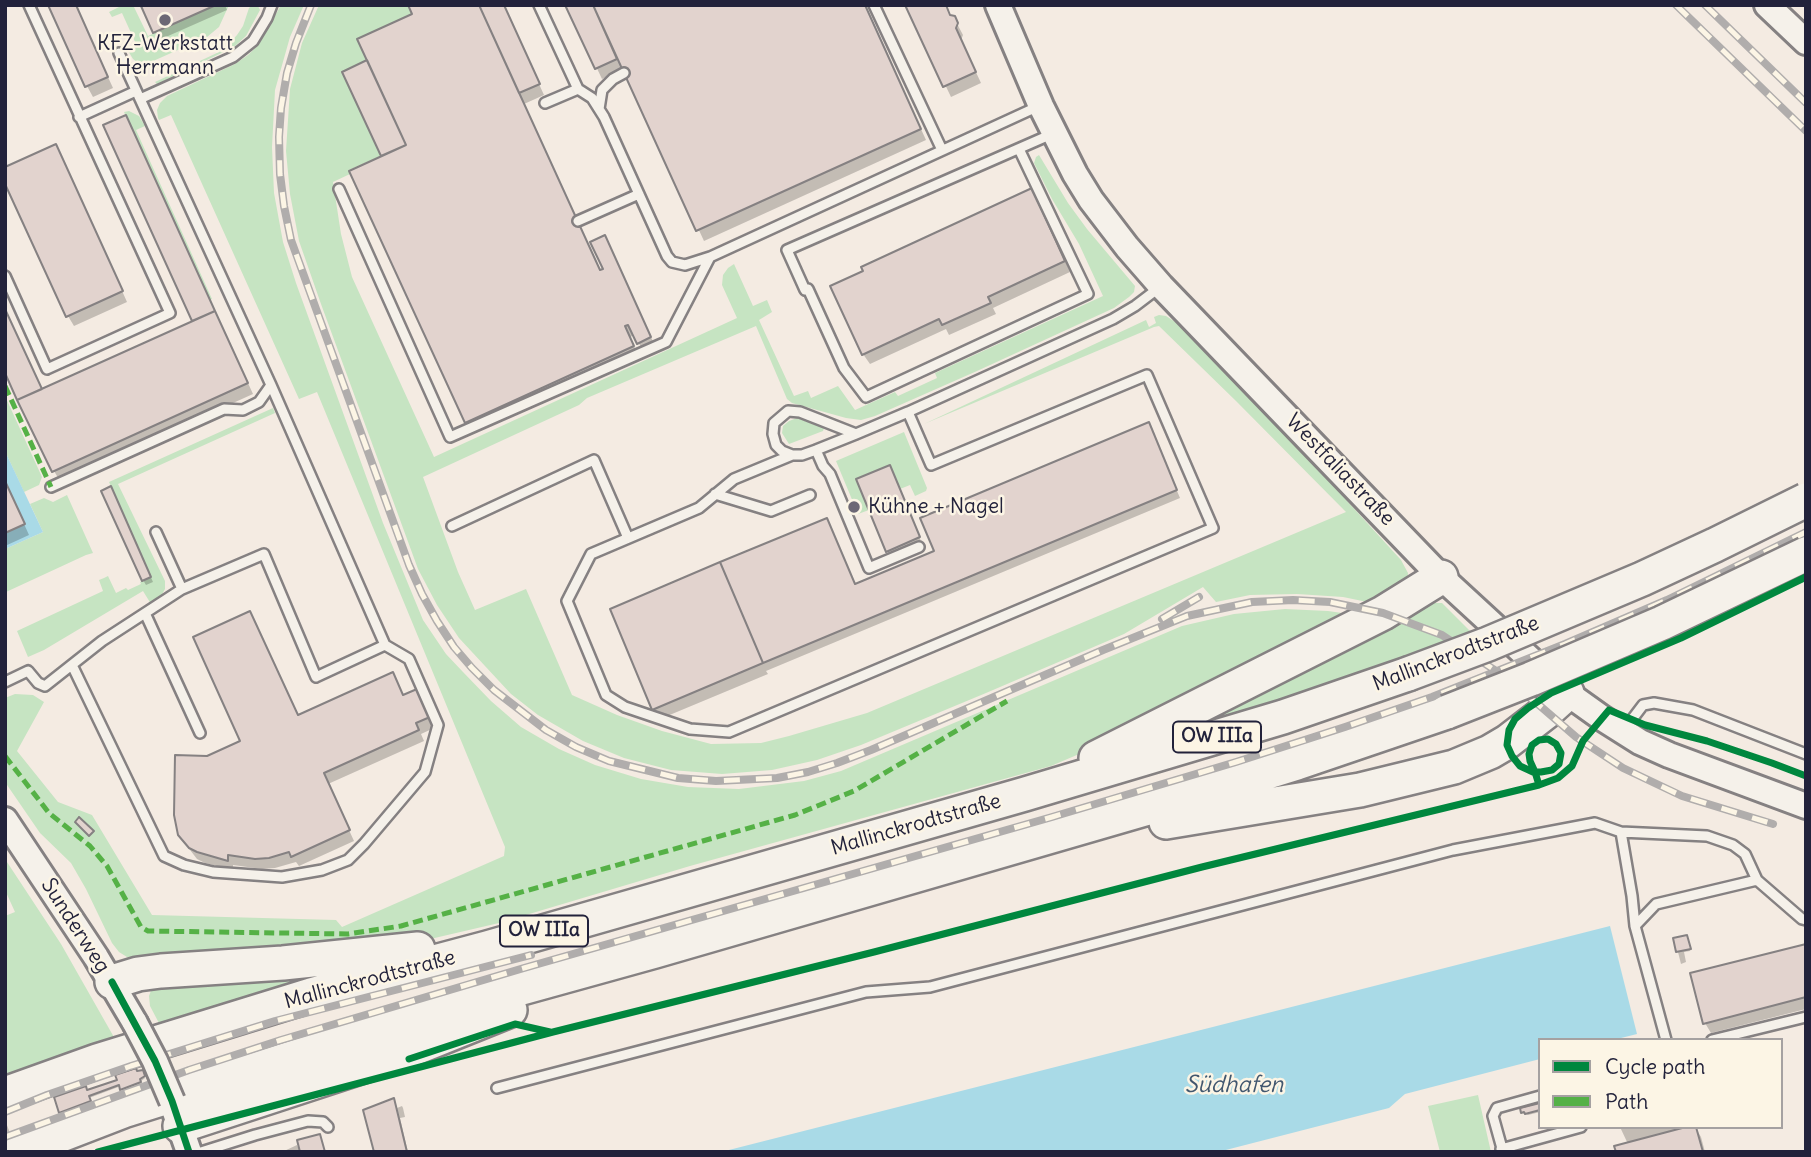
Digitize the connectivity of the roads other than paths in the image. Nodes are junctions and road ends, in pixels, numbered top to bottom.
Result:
1 (29, 5) edge
2 (272, 5) edge
3 (539, 5) edge
4 (874, 5) edge
5 (998, 5) edge
6 (1767, 5) edge
7 (1806, 42) edge
8 (119, 53) dead end
9 (624, 74) dead end
10 (578, 89) junction
11 (138, 95) junction
12 (545, 103) dead end
13 (1041, 106) junction
14 (599, 109) junction
15 (79, 117) junction
16 (1054, 133) junction
17 (1019, 149) junction
18 (942, 150) junction
19 (339, 189) dead end
20 (639, 194) junction
21 (578, 221) dead end
22 (710, 257) junction
23 (5, 276) edge
24 (1161, 286) junction
25 (271, 385) junction
26 (908, 412) junction
27 (856, 433) junction
28 (816, 450) junction
29 (792, 455) junction
30 (51, 487) dead end
31 (715, 494) junction
32 (810, 495) dead end
33 (1806, 500) edge
34 (452, 526) dead end
35 (156, 532) dead end
36 (628, 538) junction
37 (919, 547) dead end
38 (1806, 554) edge
39 (1441, 577) junction
40 (182, 589) junction
41 (145, 613) junction
42 (385, 645) junction
43 (72, 665) junction
44 (5, 682) edge
45 (1567, 693) junction
46 (1623, 731) junction
47 (200, 733) dead end
48 (1806, 754) edge
49 (1025, 794) junction
50 (1806, 806) edge
51 (5, 820) edge
52 (1620, 832) junction
53 (1035, 841) junction
54 (1757, 880) junction
55 (1806, 919) edge
56 (1635, 926) junction
57 (487, 948) junction
58 (655, 951) junction
59 (112, 982) junction
60 (1806, 1017) edge
61 (1665, 1038) edge
62 (1720, 1038) edge
63 (497, 1088) dead end
64 (5, 1094) edge
65 (1538, 1097) edge
66 (328, 1127) dead end
67 (1574, 1129) edge
68 (185, 1139) edge
69 (1502, 1151) edge
70 (17, 1152) edge
71 (201, 1152) edge

1 - 15 lane
2 - 11 lane
3 - 10 lane
4 - 18 lane
5 - 13 street, Westfaliastraße
6 - 7 street
8 - 11 lane
9 - 14 lane
10 - 12 lane
10 - 14 lane
11 - 15 lane
11 - 25 lane
13 - 16 street, Westfaliastraße
13 - 18 lane
14 - 20 lane
15 - 23 lane
16 - 17 lane
16 - 24 street, Westfaliastraße
17 - 17 lane
18 - 22 lane
19 - 22 lane
20 - 21 lane
20 - 22 lane
24 - 26 lane
24 - 39 street, Westfaliastraße
25 - 30 lane
25 - 42 lane
26 - 27 lane
26 - 36 lane
27 - 28 lane
27 - 29 lane
28 - 29 lane
28 - 37 lane
29 - 31 lane
31 - 32 lane
31 - 36 lane
33 - 49 highway, Mallinckrodtstraße / OW IIIa, bridge
34 - 36 lane
35 - 40 lane
38 - 53 highway, bridge
39 - 45 street, Westfaliastraße
39 - 49 highway
40 - 41 lane
40 - 42 lane
41 - 43 lane
41 - 47 lane
42 - 43 lane
43 - 44 lane
45 - 46 street, Westfaliastraße
45 - 53 highway
46 - 48 lane
46 - 50 street, Westfaliastraße
49 - 57 highway, Mallinckrodtstraße / OW IIIa
51 - 59 street, Sunderweg
52 - 54 lane
52 - 56 lane
52 - 63 lane
53 - 58 highway
54 - 55 lane
54 - 56 lane
56 - 61 lane
57 - 59 highway
57 - 64 highway, Mallinckrodtstraße
58 - 68 highway
58 - 70 highway
59 - 68 street, Sunderweg, bridge
60 - 62 lane
65 - 69 lane
66 - 71 lane
67 - 69 lane

